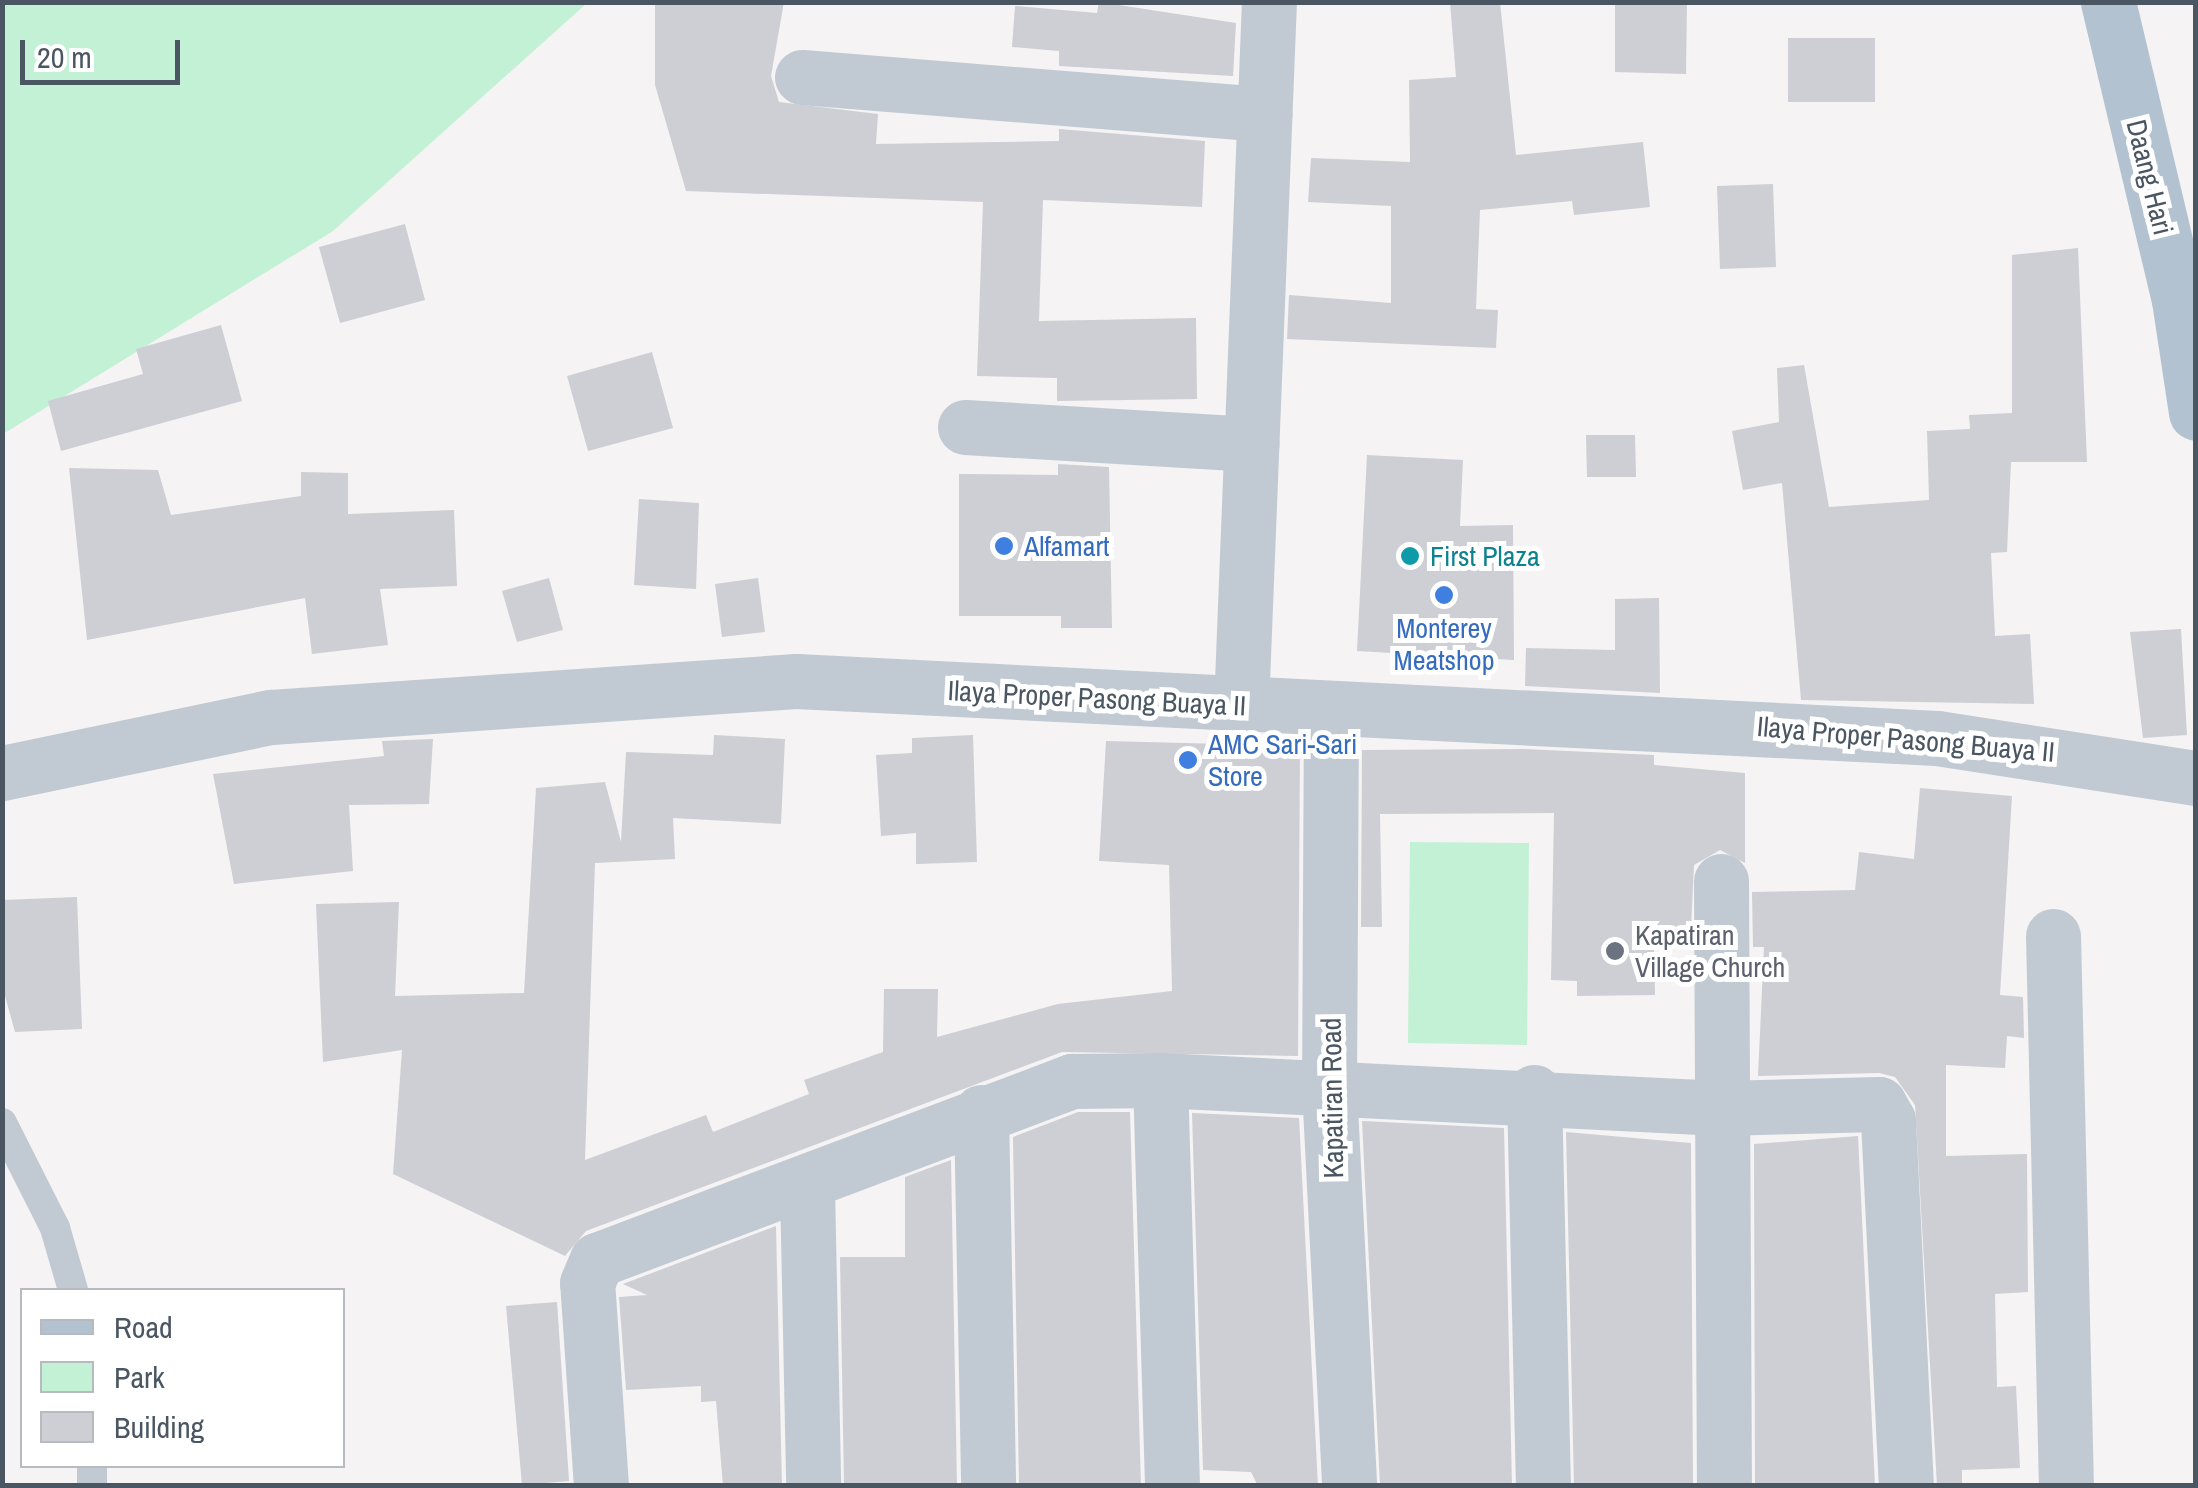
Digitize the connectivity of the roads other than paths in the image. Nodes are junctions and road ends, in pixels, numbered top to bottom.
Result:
1 (1269, 2) edge
2 (2108, 2) edge
3 (802, 77) dead end
4 (1265, 114) junction
5 (2196, 412) edge
6 (964, 427) dead end
7 (1251, 444) junction
8 (1240, 706) junction
9 (1330, 710) junction
10 (2, 773) edge
11 (2196, 778) edge
12 (1720, 881) dead end
13 (2054, 936) dead end
14 (1160, 1080) junction
15 (1329, 1087) junction
16 (1534, 1092) junction
17 (1720, 1108) junction
18 (980, 1112) junction
19 (2, 1124) edge
20 (10, 1156) edge
21 (807, 1188) junction
22 (72, 1288) edge
23 (601, 1486) edge
24 (813, 1486) edge
25 (988, 1486) edge
26 (1172, 1486) edge
27 (1349, 1486) edge
28 (1543, 1486) edge
29 (1724, 1486) edge
30 (1906, 1486) edge
31 (2066, 1486) edge

1 - 4 street
2 - 5 main road, Daang Hari
3 - 4 street
4 - 7 street
6 - 7 street
7 - 8 street
8 - 9 street, Ilaya Proper Pasong Buaya II
8 - 10 street, Ilaya Proper Pasong Buaya II
9 - 11 street, Ilaya Proper Pasong Buaya II
9 - 15 street, Kapatiran Road
12 - 17 street
13 - 31 street
14 - 15 street
14 - 18 street
14 - 26 street
15 - 16 street
15 - 27 street, Kapatiran Road
16 - 17 street
16 - 28 street
17 - 29 street
17 - 30 street
18 - 21 street
18 - 25 street
19 - 20 lane
20 - 22 lane
21 - 23 street
21 - 24 street

